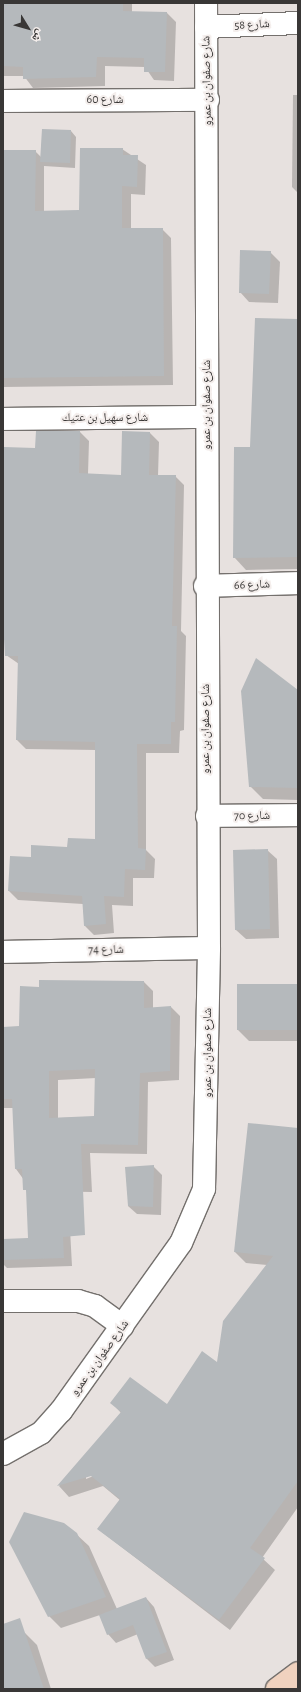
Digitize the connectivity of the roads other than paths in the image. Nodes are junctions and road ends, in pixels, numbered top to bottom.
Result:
1 (206, 3) edge
2 (298, 23) edge
3 (206, 27) junction
4 (208, 100) junction
5 (3, 101) edge
6 (206, 417) junction
7 (3, 419) edge
8 (298, 584) edge
9 (206, 586) junction
10 (298, 815) edge
11 (207, 816) junction
12 (209, 948) junction
13 (3, 952) edge
14 (3, 1301) edge
15 (123, 1326) junction
16 (3, 1454) edge
17 (298, 1673) edge
18 (277, 1689) edge

1 - 3 street, شارع صفوان بن عمرو
2 - 3 street, شارع 58
3 - 4 street, شارع صفوان بن عمرو
4 - 5 street, شارع 60
4 - 6 street, شارع صفوان بن عمرو
6 - 7 street, شارع سهيل بن عتيك
6 - 9 street, شارع صفوان بن عمرو
8 - 9 street, شارع 66
9 - 11 street, شارع صفوان بن عمرو
10 - 11 street, شارع 70
11 - 12 street, شارع صفوان بن عمرو
12 - 13 street, شارع 74
12 - 15 street, شارع صفوان بن عمرو
14 - 15 street
15 - 16 street, شارع صفوان بن عمرو
17 - 18 main road

